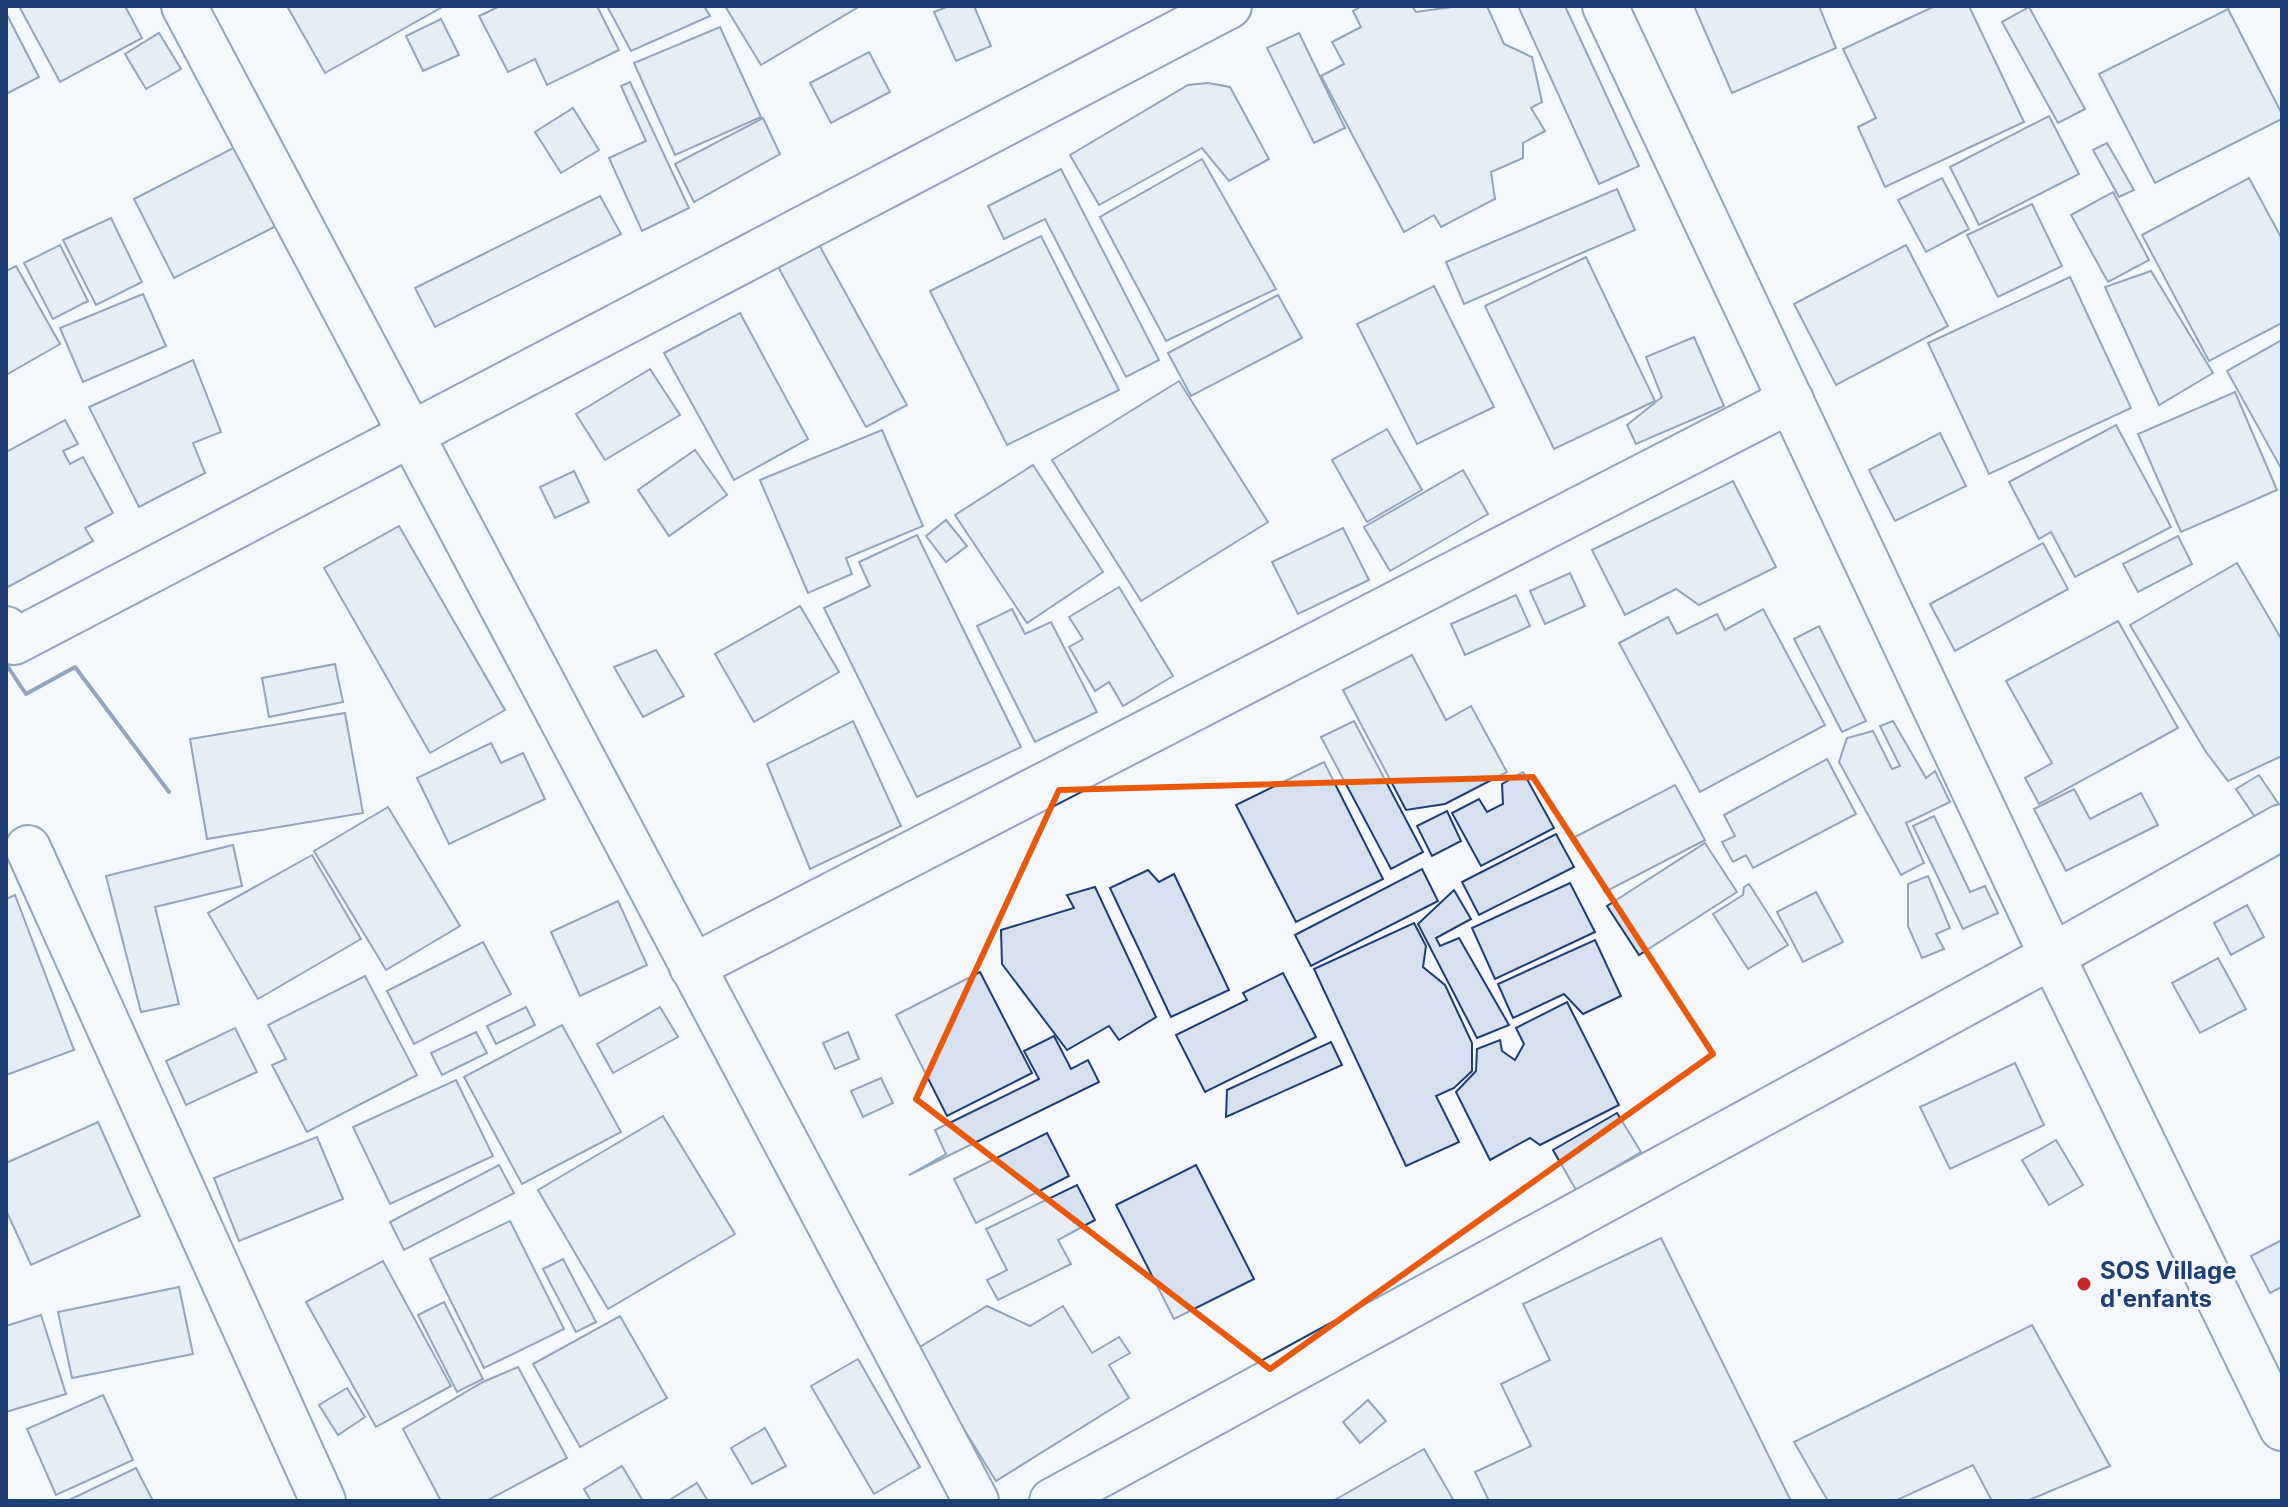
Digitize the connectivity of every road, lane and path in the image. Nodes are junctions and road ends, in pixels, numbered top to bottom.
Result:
1 (184, 6) edge
2 (1229, 6) edge
3 (1605, 6) edge
4 (1791, 400) junction
5 (410, 433) junction
6 (6, 629) edge
7 (2282, 827) edge
8 (28, 848) dead end
9 (2052, 956) junction
10 (692, 967) junction
11 (2282, 1428) edge
12 (323, 1501) edge
13 (976, 1501) edge
14 (1052, 1501) edge

1 - 5 street
2 - 5 street
3 - 4 street
4 - 9 street
4 - 10 street
5 - 6 street
5 - 10 street
7 - 9 street
8 - 12 street
9 - 11 street
9 - 14 street
10 - 13 street

